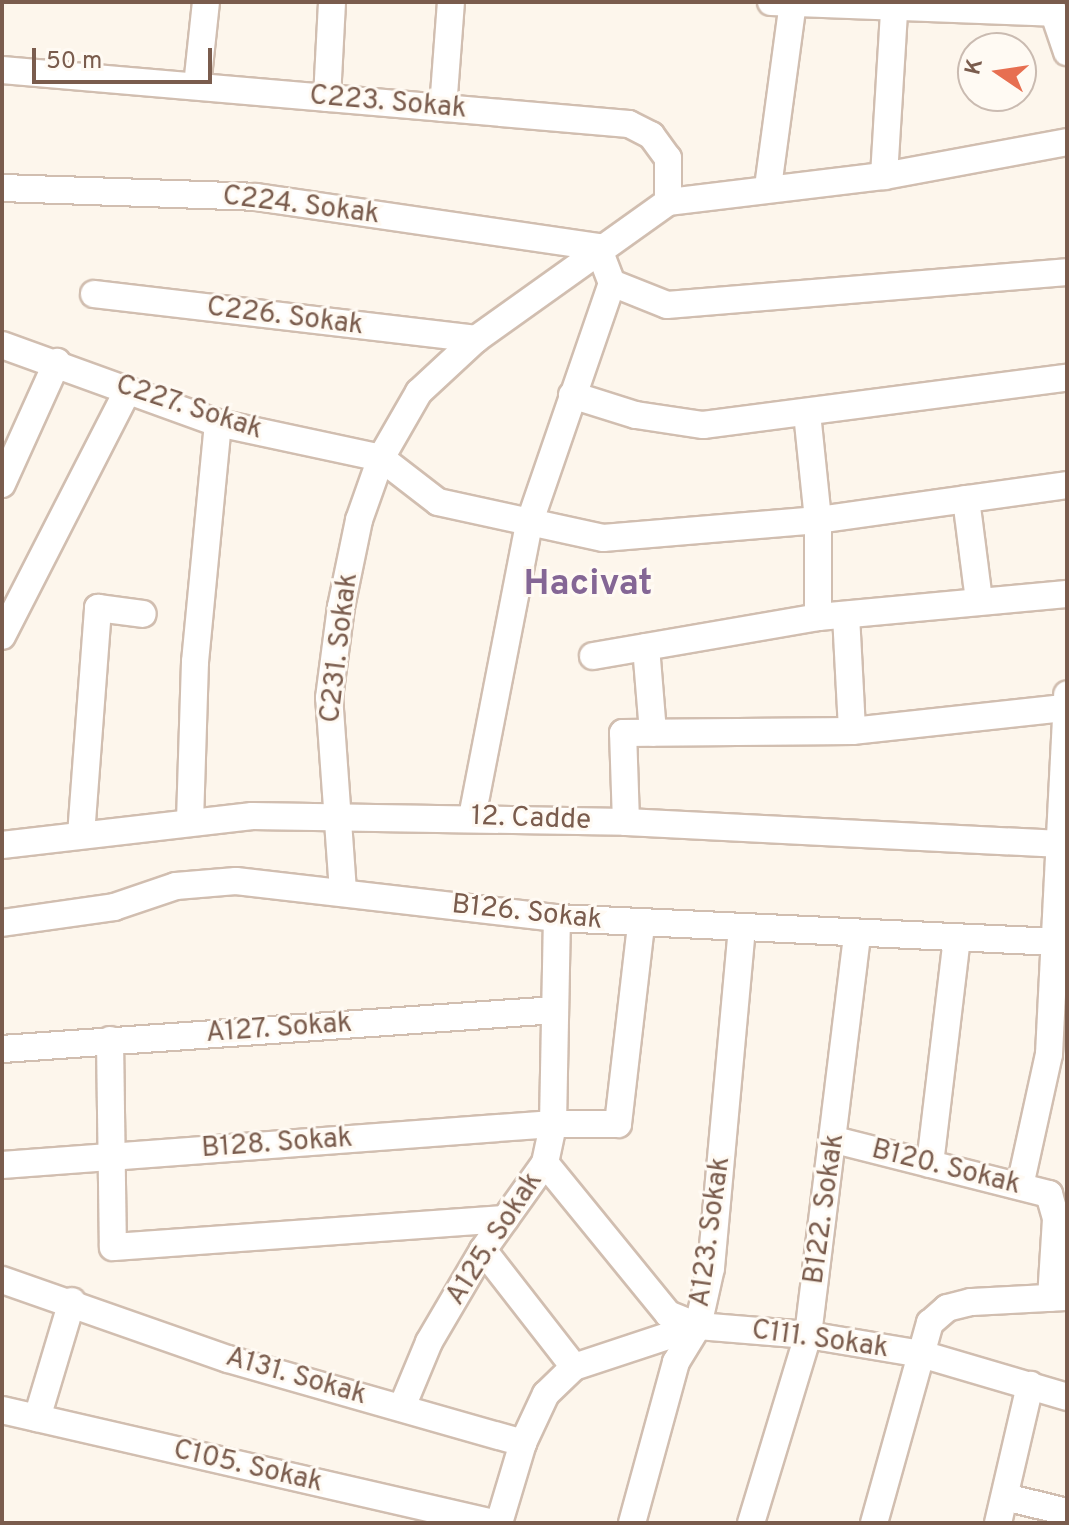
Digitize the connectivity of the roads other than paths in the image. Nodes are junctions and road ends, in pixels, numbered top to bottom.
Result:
1 (206, 2) edge
2 (332, 2) edge
3 (451, 2) edge
4 (786, 3) edge
5 (1052, 7) edge
6 (894, 11) junction
7 (1067, 52) edge
8 (2, 70) edge
9 (197, 86) junction
10 (327, 98) junction
11 (443, 108) junction
12 (1067, 142) edge
13 (884, 176) junction
14 (768, 187) junction
15 (2, 188) edge
16 (668, 202) junction
17 (598, 247) junction
18 (1067, 272) edge
19 (612, 283) junction
20 (94, 294) dead end
21 (476, 339) junction
22 (2, 345) edge
23 (57, 362) junction
24 (1067, 378) edge
25 (128, 390) junction
26 (572, 395) junction
27 (807, 413) junction
28 (218, 423) junction
29 (381, 458) junction
30 (4, 478) edge
31 (1067, 485) edge
32 (966, 499) junction
33 (818, 520) junction
34 (529, 524) junction
35 (1067, 594) edge
36 (979, 601) junction
37 (143, 614) dead end
38 (846, 615) junction
39 (818, 617) junction
40 (2, 636) edge
41 (646, 647) junction
42 (593, 656) dead end
43 (1066, 700) edge
44 (852, 731) junction
45 (653, 733) junction
46 (472, 817) junction
47 (334, 819) junction
48 (190, 821) junction
49 (626, 822) junction
50 (81, 835) junction
51 (1061, 844) junction
52 (2, 845) edge
53 (343, 891) junction
54 (557, 918) junction
55 (2, 923) edge
56 (641, 924) junction
57 (742, 930) junction
58 (857, 935) junction
59 (957, 939) junction
60 (1057, 942) junction
61 (555, 1010) junction
62 (110, 1040) junction
63 (2, 1049) edge
64 (1058, 1056) edge
65 (553, 1124) junction
66 (835, 1140) junction
67 (114, 1156) junction
68 (545, 1163) junction
69 (930, 1164) junction
70 (2, 1165) edge
71 (1020, 1186) junction
72 (505, 1219) junction
73 (483, 1250) junction
74 (2, 1280) edge
75 (1059, 1298) edge
76 (72, 1301) junction
77 (698, 1326) junction
78 (808, 1335) junction
79 (921, 1354) junction
80 (574, 1367) junction
81 (1030, 1385) junction
82 (1067, 1397) edge
83 (402, 1407) junction
84 (2, 1410) edge
85 (37, 1418) junction
86 (523, 1443) junction
87 (1005, 1497) junction
88 (1067, 1512) edge
89 (496, 1523) edge
90 (632, 1523) edge
91 (751, 1523) edge
92 (874, 1523) edge
93 (998, 1523) edge

1 - 9 street
2 - 10 street
3 - 11 street
4 - 6 street
4 - 14 street
5 - 6 street
5 - 7 street
6 - 13 street
8 - 9 street, C223. Sokak
9 - 10 street, C223. Sokak
10 - 11 street, C223. Sokak
11 - 16 street, C223. Sokak
12 - 13 street
13 - 14 street
14 - 16 street
15 - 17 street, C224. Sokak
16 - 17 street, C231. Sokak
17 - 19 street
17 - 21 street, C231. Sokak
18 - 19 street
19 - 26 street
20 - 21 street, C226. Sokak
21 - 29 street, C231. Sokak
22 - 23 street, C227. Sokak
23 - 25 street, C227. Sokak
23 - 30 street
24 - 27 street
25 - 28 street, C227. Sokak
25 - 40 street
26 - 27 street
26 - 34 street
27 - 33 street
28 - 29 street, C227. Sokak
28 - 48 street
29 - 34 street
29 - 47 street, C231. Sokak
31 - 32 street
32 - 33 street
32 - 36 street
33 - 34 street
33 - 39 street
34 - 46 street
35 - 36 street
36 - 38 street
37 - 50 street
38 - 39 street
38 - 44 street
39 - 41 street
41 - 42 street
41 - 45 street
43 - 44 street
43 - 51 street
44 - 45 street
45 - 49 street
46 - 47 street, 12. Cadde
46 - 49 street, 12. Cadde
47 - 48 street, 12. Cadde
47 - 53 street, C231. Sokak
48 - 50 street, 12. Cadde
49 - 51 street, 12. Cadde
50 - 52 street, 12. Cadde
51 - 60 street
53 - 54 street, B126. Sokak
53 - 55 street, B126. Sokak
54 - 56 street, B126. Sokak
54 - 61 street, A125. Sokak
56 - 57 street, B126. Sokak
56 - 65 street, B128. Sokak
57 - 58 street, B126. Sokak
57 - 77 street, A123. Sokak
58 - 59 street, B126. Sokak
58 - 66 street, B122. Sokak
59 - 60 street, B126. Sokak
59 - 69 street
60 - 64 street
61 - 62 street, A127. Sokak
61 - 65 street, A125. Sokak
62 - 63 street, A127. Sokak
62 - 67 street
64 - 71 street
65 - 67 street, B128. Sokak
65 - 68 street, A125. Sokak
66 - 69 street, B120. Sokak
66 - 78 street, B122. Sokak
67 - 70 street, B128. Sokak
67 - 72 street
68 - 72 street, A125. Sokak
68 - 77 street, C111. Sokak
69 - 71 street, B120. Sokak
71 - 75 street, B120. Sokak
72 - 73 street, A125. Sokak
73 - 80 street
73 - 83 street, A125. Sokak
74 - 76 street, A131. Sokak
75 - 79 street
76 - 83 street, A131. Sokak
76 - 85 street
77 - 78 street, C111. Sokak
77 - 80 street
77 - 90 street, A123. Sokak
78 - 79 street, C111. Sokak
78 - 91 street, B122. Sokak
79 - 81 street, C111. Sokak
79 - 92 street
80 - 86 street
81 - 82 street, C111. Sokak
81 - 87 street
83 - 86 street, A131. Sokak
84 - 85 street, C105. Sokak
85 - 89 street, C105. Sokak
86 - 89 street
87 - 88 street
87 - 93 street

